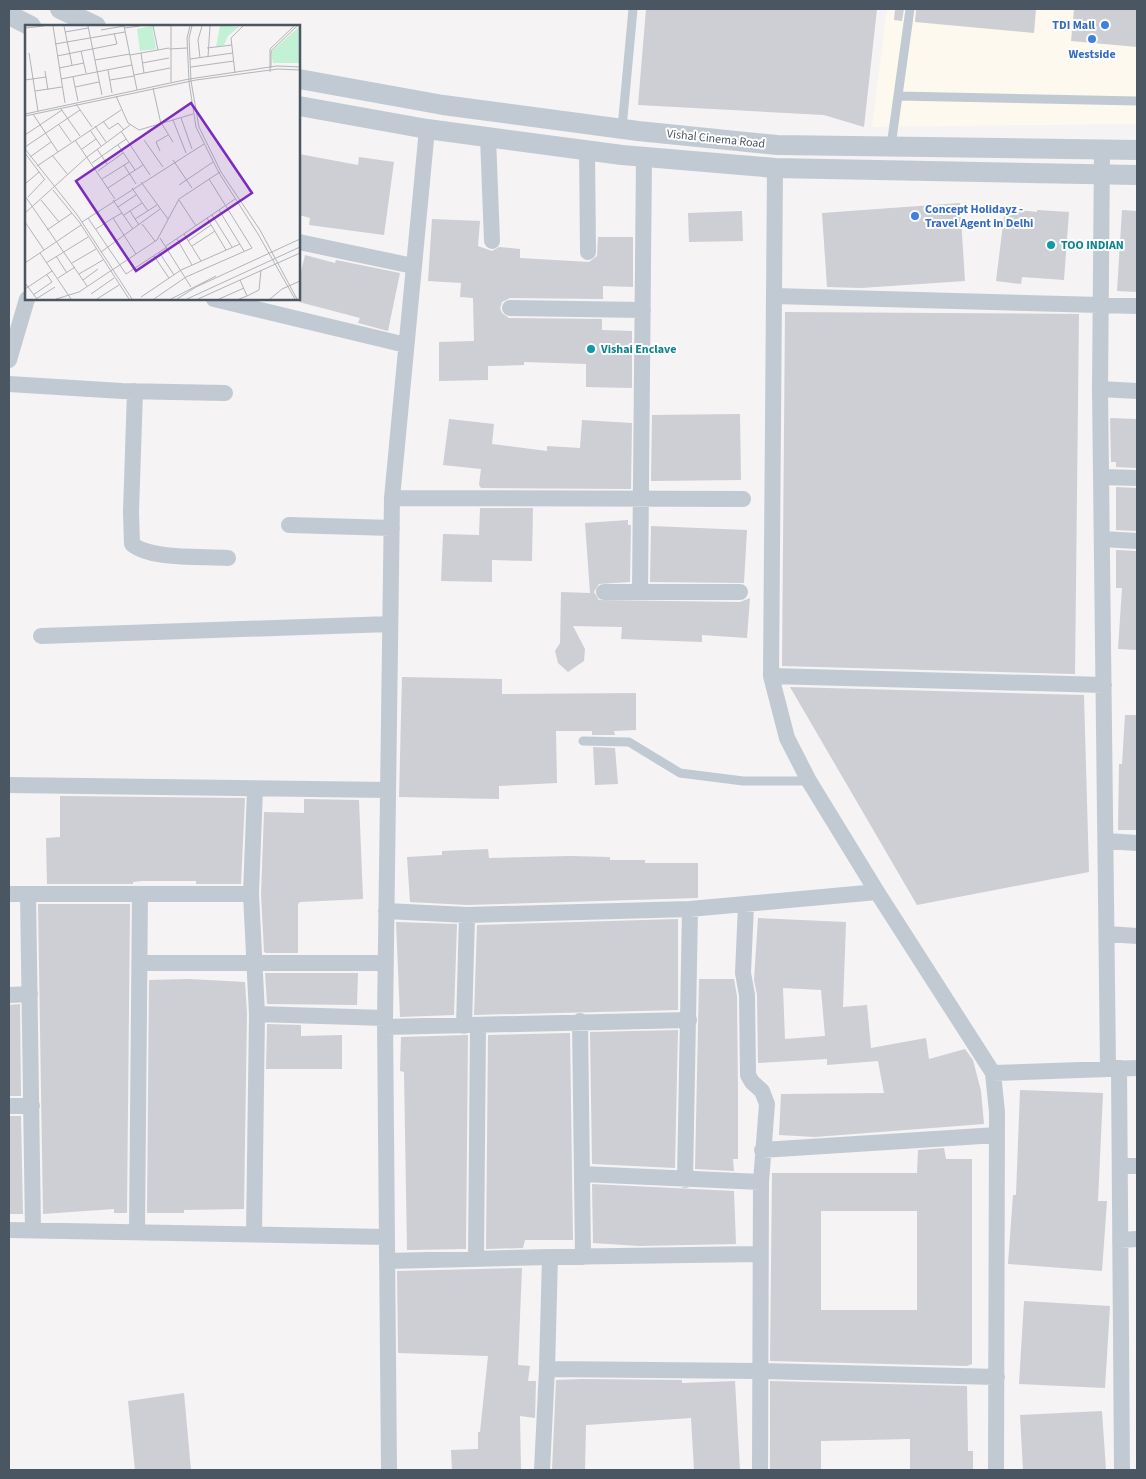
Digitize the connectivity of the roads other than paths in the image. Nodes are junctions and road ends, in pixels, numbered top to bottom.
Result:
1 (633, 9) edge
2 (910, 9) edge
3 (64, 10) edge
4 (9, 15) edge
5 (29, 25) edge
6 (94, 25) edge
7 (300, 80) edge
8 (898, 96) junction
9 (1137, 101) edge
10 (300, 106) edge
11 (622, 128) junction
12 (427, 129) junction
13 (488, 137) junction
14 (777, 146) junction
15 (891, 147) junction
16 (587, 150) junction
17 (1102, 150) junction
18 (1137, 150) edge
19 (622, 155) junction
20 (644, 157) junction
21 (775, 168) junction
22 (1102, 175) junction
23 (1137, 175) edge
24 (492, 241) dead end
25 (300, 242) edge
26 (588, 252) dead end
27 (413, 266) junction
28 (774, 296) junction
29 (27, 300) edge
30 (218, 300) edge
31 (1101, 306) junction
32 (1137, 306) edge
33 (510, 308) dead end
34 (643, 310) junction
35 (406, 345) junction
36 (9, 360) edge
37 (9, 384) edge
38 (1100, 390) junction
39 (134, 391) junction
40 (1137, 391) edge
41 (225, 393) dead end
42 (1101, 477) junction
43 (1137, 478) edge
44 (392, 498) junction
45 (641, 499) junction
46 (743, 499) dead end
47 (289, 525) dead end
48 (392, 528) junction
49 (1102, 539) junction
50 (1137, 541) edge
51 (228, 558) dead end
52 (640, 591) junction
53 (604, 592) dead end
54 (740, 592) dead end
55 (390, 624) junction
56 (41, 636) dead end
57 (771, 676) junction
58 (1104, 685) junction
59 (583, 741) dead end
60 (809, 781) junction
61 (9, 785) edge
62 (255, 789) junction
63 (388, 790) junction
64 (1106, 841) junction
65 (1137, 843) edge
66 (877, 892) junction
67 (9, 894) edge
68 (28, 894) junction
69 (140, 894) junction
70 (251, 894) junction
71 (746, 905) junction
72 (690, 909) junction
73 (386, 911) junction
74 (467, 915) junction
75 (1107, 934) junction
76 (1137, 936) edge
77 (254, 962) junction
78 (140, 963) junction
79 (386, 963) junction
80 (9, 994) edge
81 (30, 994) junction
82 (257, 1014) junction
83 (689, 1020) junction
84 (580, 1021) junction
85 (385, 1022) junction
86 (471, 1026) junction
87 (1114, 1068) junction
88 (1137, 1068) edge
89 (993, 1073) junction
90 (9, 1106) edge
91 (32, 1106) junction
92 (997, 1135) junction
93 (762, 1150) junction
94 (1120, 1166) junction
95 (1137, 1166) edge
96 (582, 1174) junction
97 (685, 1180) junction
98 (761, 1182) junction
99 (9, 1230) edge
100 (33, 1230) junction
101 (137, 1232) junction
102 (254, 1234) junction
103 (387, 1237) junction
104 (1137, 1239) edge
105 (1120, 1240) junction
106 (760, 1254) junction
107 (550, 1257) junction
108 (584, 1257) junction
109 (476, 1259) junction
110 (387, 1261) junction
111 (547, 1369) junction
112 (759, 1371) junction
113 (997, 1377) junction
114 (389, 1470) edge
115 (542, 1470) edge
116 (760, 1470) edge
117 (996, 1470) edge
118 (1122, 1470) edge

1 - 11 lane
2 - 8 lane
3 - 6 street
4 - 5 street
7 - 11 street, Vishal Cinema Road
8 - 9 lane
8 - 15 lane
10 - 12 street, Vishal Cinema Road
11 - 14 street, Vishal Cinema Road
11 - 19 street
12 - 13 street, Vishal Cinema Road
12 - 27 street
13 - 16 street, Vishal Cinema Road
13 - 24 street
14 - 15 street, Vishal Cinema Road
14 - 21 street
15 - 17 street, Vishal Cinema Road
16 - 19 street, Vishal Cinema Road
16 - 26 street
17 - 18 street, Vishal Cinema Road
17 - 22 street
19 - 20 street, Vishal Cinema Road
20 - 21 street, Vishal Cinema Road
20 - 34 street
21 - 22 street, Vishal Cinema Road
21 - 28 street
22 - 23 street, Vishal Cinema Road
22 - 31 street
25 - 27 street
27 - 35 street
28 - 31 street
28 - 57 street
29 - 36 street
30 - 35 street
31 - 32 street
31 - 38 street
33 - 34 street
34 - 45 street
35 - 44 street
37 - 39 street
38 - 40 street
38 - 42 street
39 - 41 street
39 - 51 street
42 - 43 street
42 - 49 street
44 - 45 street
44 - 48 street
45 - 46 street
45 - 52 street
47 - 48 street
48 - 55 street
49 - 50 street
49 - 58 street
52 - 53 street
52 - 54 street
55 - 56 street
55 - 63 street
57 - 58 street
57 - 60 street
58 - 64 street
59 - 60 lane
60 - 66 street
61 - 62 street
62 - 63 street
62 - 70 street
63 - 73 street
64 - 65 street
64 - 75 street
66 - 71 street
66 - 89 street
67 - 68 street
68 - 69 street
68 - 81 street
69 - 70 street
69 - 78 street
70 - 77 street
71 - 72 street
71 - 93 street
72 - 74 street
72 - 83 street
73 - 74 street
73 - 79 street
74 - 86 street
75 - 76 street
75 - 87 street
77 - 78 street
77 - 79 street
77 - 82 street
78 - 101 street
79 - 85 street
80 - 81 street
81 - 91 street
82 - 85 street
82 - 102 street
83 - 84 street
83 - 97 street
84 - 86 street
84 - 96 street
85 - 86 street
85 - 103 street
86 - 109 street
87 - 88 street
87 - 89 street
87 - 94 street
89 - 92 street
90 - 91 street
91 - 100 street
92 - 93 street
92 - 113 street
93 - 98 street
94 - 95 street
94 - 105 street
96 - 97 street
96 - 108 street
97 - 98 street
98 - 106 street
99 - 100 street
100 - 101 street
101 - 102 street
102 - 103 street
103 - 110 street
104 - 105 street
105 - 118 street
106 - 108 street
106 - 112 street
107 - 108 street
107 - 109 street
107 - 111 street
109 - 110 street
110 - 114 street
111 - 112 street
111 - 115 street
112 - 113 street
112 - 116 street
113 - 117 street

